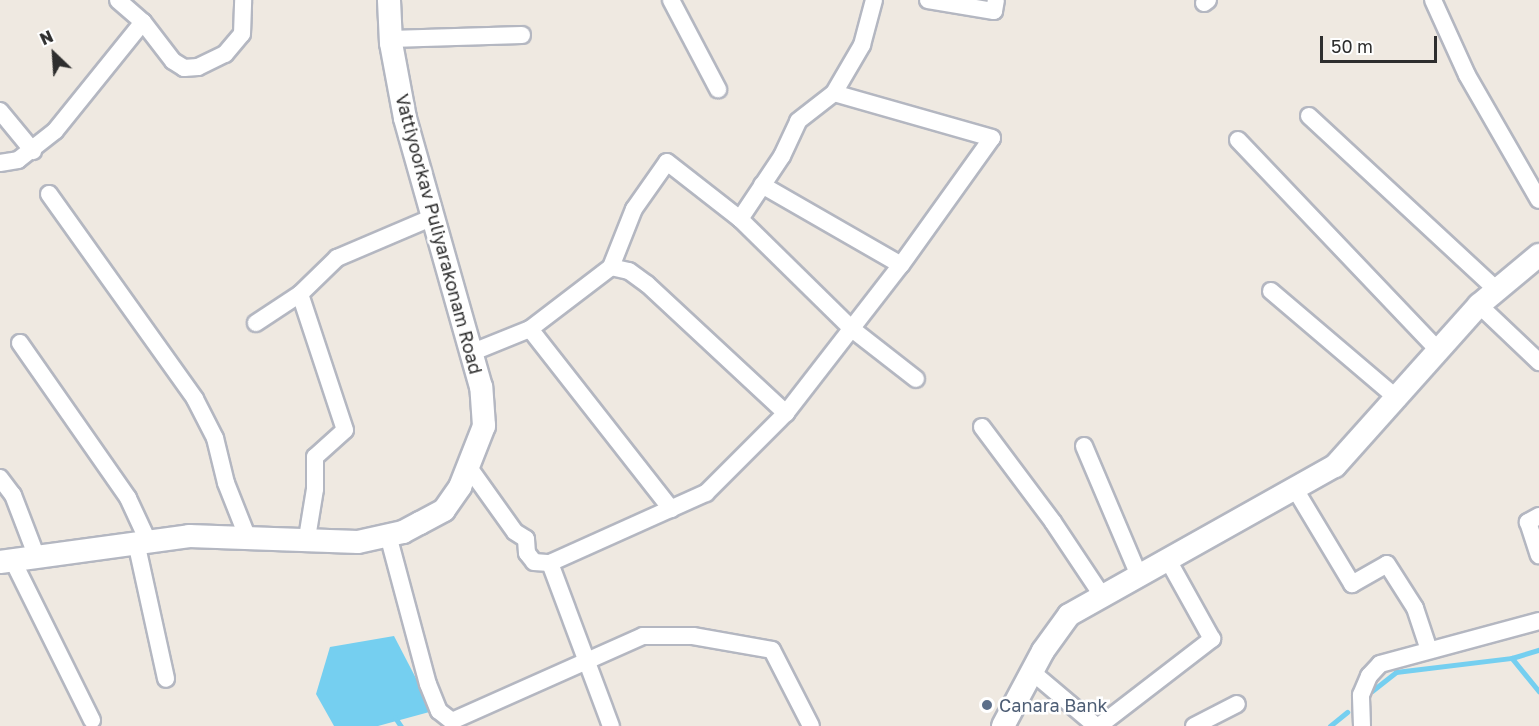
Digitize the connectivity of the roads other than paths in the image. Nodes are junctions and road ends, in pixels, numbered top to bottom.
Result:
1 (118, 0) edge
2 (243, 0) edge
3 (389, 0) edge
4 (671, 0) edge
5 (874, 0) edge
6 (928, 0) edge
7 (996, 0) edge
8 (1433, 0) edge
9 (143, 22) junction
10 (522, 35) dead end
11 (390, 39) junction
12 (718, 89) dead end
13 (834, 93) junction
14 (0, 111) edge
15 (1309, 116) dead end
16 (1238, 140) dead end
17 (33, 151) junction
18 (0, 163) edge
19 (762, 185) junction
20 (49, 194) dead end
21 (1539, 200) edge
22 (431, 218) junction
23 (740, 219) junction
24 (1539, 255) edge
25 (901, 265) junction
26 (611, 267) junction
27 (1496, 289) junction
28 (1271, 291) dead end
29 (300, 294) junction
30 (1479, 305) junction
31 (256, 322) dead end
32 (852, 328) junction
33 (530, 329) junction
34 (20, 343) dead end
35 (1439, 351) junction
36 (473, 352) junction
37 (1539, 362) edge
38 (916, 379) dead end
39 (1398, 399) junction
40 (786, 413) junction
41 (982, 427) dead end
42 (1084, 446) dead end
43 (470, 469) junction
44 (0, 478) edge
45 (1295, 489) junction
46 (671, 509) junction
47 (1539, 516) edge
48 (247, 536) junction
49 (388, 536) junction
50 (307, 538) junction
51 (142, 542) junction
52 (36, 555) junction
53 (1539, 555) edge
54 (1167, 558) junction
55 (6, 560) edge
56 (550, 563) junction
57 (1138, 573) junction
58 (1101, 594) junction
59 (1539, 621) edge
60 (1429, 650) junction
61 (586, 659) junction
62 (1031, 672) junction
63 (166, 679) dead end
64 (1237, 704) dead end
65 (92, 720) dead end
66 (611, 726) edge
67 (811, 726) edge
68 (1003, 726) edge
69 (1097, 726) edge
70 (1194, 726) edge
71 (1362, 726) edge

1 - 9 street
2 - 9 street
3 - 11 main road, Vattiyoorkav Puliyarakonam Road
4 - 12 street
5 - 13 street
6 - 7 street
8 - 21 street
9 - 17 street
10 - 11 street
11 - 22 main road, Vattiyoorkav Puliyarakonam Road
13 - 19 street
13 - 25 street
14 - 17 street
15 - 27 street
16 - 35 street
17 - 18 street
19 - 23 street
19 - 25 street
20 - 48 street
22 - 29 street
22 - 36 main road, Vattiyoorkav Puliyarakonam Road
23 - 26 street
23 - 32 street
24 - 27 main road
25 - 32 street
26 - 33 street
26 - 40 street
27 - 30 main road
28 - 39 street
29 - 31 street
29 - 50 street
30 - 35 main road
30 - 37 street
32 - 38 street
32 - 40 street
33 - 36 street
33 - 46 street
34 - 51 street
35 - 39 main road
36 - 43 main road, Vattiyoorkav Puliyarakonam Road
39 - 45 main road
40 - 46 street
41 - 58 street
42 - 57 street
43 - 49 main road, Vattiyoorkav Puliyarakonam Road
43 - 56 street
44 - 52 street
45 - 54 main road
45 - 60 street
46 - 56 street
47 - 53 street
48 - 50 main road, Vattiyoorkav Puliyarakonam Road
48 - 51 main road, Vattiyoorkav Puliyarakonam Road
49 - 50 main road, Vattiyoorkav Puliyarakonam Road
49 - 61 street
51 - 52 main road, Vattiyoorkav Puliyarakonam Road
51 - 63 street
52 - 55 main road, Vattiyoorkav Puliyarakonam Road
54 - 57 main road
54 - 69 street
55 - 65 street
56 - 61 street
57 - 58 main road
58 - 62 main road
59 - 60 street
60 - 71 street
61 - 66 street
61 - 67 street
62 - 68 main road
62 - 69 street
64 - 70 street

